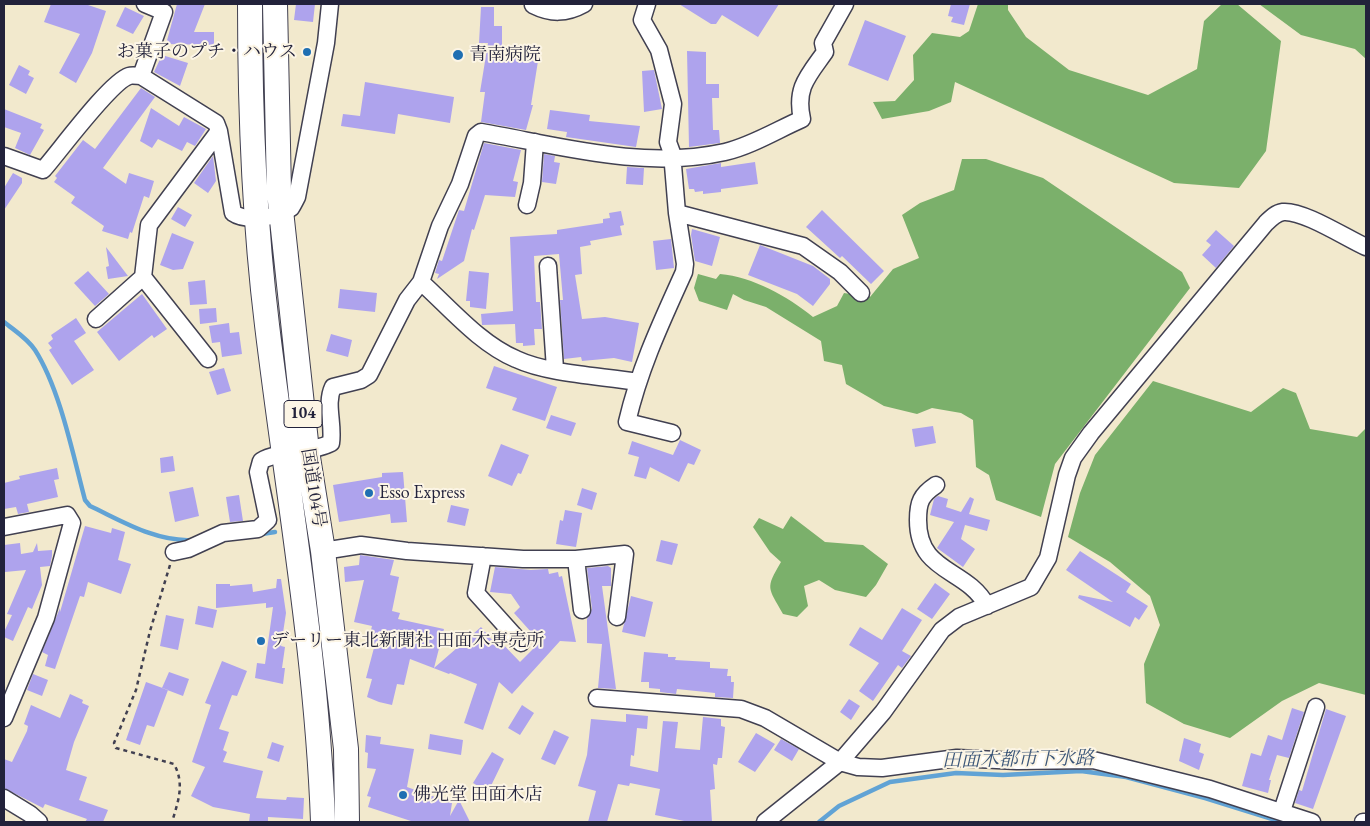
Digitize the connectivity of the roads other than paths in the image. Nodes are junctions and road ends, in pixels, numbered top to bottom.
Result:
1 (145, 4) edge
2 (250, 4) edge
3 (275, 4) edge
4 (330, 4) edge
5 (584, 4) edge
6 (647, 4) edge
7 (845, 4) edge
8 (533, 5) dead end
9 (141, 76) junction
10 (219, 131) junction
11 (535, 142) junction
12 (4, 156) edge
13 (673, 159) junction
14 (527, 205) dead end
15 (281, 213) junction
16 (677, 213) junction
17 (256, 217) junction
18 (1366, 247) edge
19 (548, 266) dead end
20 (143, 277) junction
21 (421, 282) junction
22 (861, 293) dead end
23 (96, 320) dead end
24 (208, 359) dead end
25 (555, 369) junction
26 (637, 382) junction
27 (672, 433) dead end
28 (296, 453) junction
29 (936, 485) dead end
30 (4, 527) edge
31 (323, 551) junction
32 (174, 552) road end
33 (483, 556) junction
34 (576, 559) junction
35 (987, 606) junction
36 (582, 610) dead end
37 (617, 617) dead end
38 (521, 643) dead end
39 (597, 698) dead end
40 (1316, 707) dead end
41 (4, 718) edge
42 (840, 762) junction
43 (4, 798) edge
44 (1282, 811) junction
45 (38, 822) edge
46 (323, 822) edge
47 (347, 822) edge
48 (765, 822) edge
49 (1312, 822) edge

1 - 9 street
2 - 17 highway, 国道104号 / 104
3 - 15 highway, 国道104号 / 104
4 - 15 street
5 - 8 street
6 - 13 street
7 - 13 street
9 - 10 street
9 - 12 street
10 - 17 street
10 - 20 street
11 - 13 street
11 - 14 street
11 - 21 street
13 - 16 street
15 - 17 street
15 - 28 highway, 国道104号 / 104
16 - 22 street
16 - 26 street
17 - 28 highway, 国道104号 / 104
18 - 35 street
19 - 25 street
20 - 23 street
20 - 24 street
21 - 25 street
21 - 28 street
25 - 26 street
26 - 27 street
28 - 31 highway, 国道104号 / 104
28 - 32 street
28 - 46 highway, 国道104号 / 104
29 - 35 street
30 - 41 street
31 - 33 street
31 - 47 highway, 国道104号 / 104
33 - 34 street
33 - 38 street
34 - 36 street
34 - 37 street
35 - 42 street
39 - 42 street
40 - 44 street
42 - 44 street
42 - 48 street
43 - 45 street
44 - 49 street

